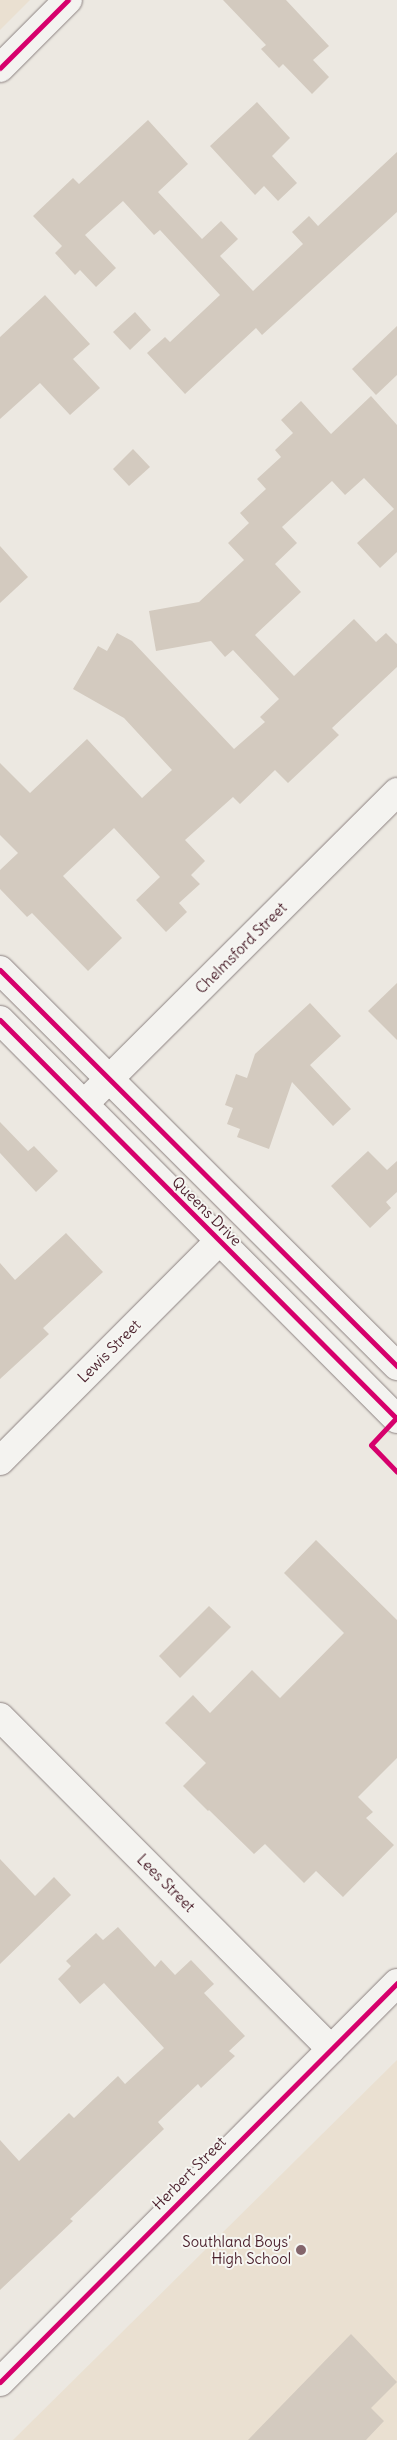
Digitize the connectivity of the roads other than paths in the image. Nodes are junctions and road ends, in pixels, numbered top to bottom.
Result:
1 (68, 0) edge
2 (0, 68) edge
3 (397, 792) edge
4 (0, 970) edge
5 (0, 1020) edge
6 (109, 1079) junction
7 (84, 1104) junction
8 (219, 1241) junction
9 (397, 1366) edge
10 (397, 1419) edge
11 (0, 1460) edge
12 (0, 1717) edge
13 (397, 1983) edge
14 (332, 2049) junction
15 (0, 2382) edge

1 - 2 street
3 - 6 street, Chelmsford Street
4 - 6 street, Queens Drive
5 - 7 street, Queens Drive
6 - 7 street, Chelmsford Street
6 - 9 street, Queens Drive
7 - 8 street, Queens Drive
8 - 10 street, Queens Drive
8 - 11 street, Lewis Street
12 - 14 street, Lees Street
13 - 14 street, Herbert Street
14 - 15 street, Herbert Street

